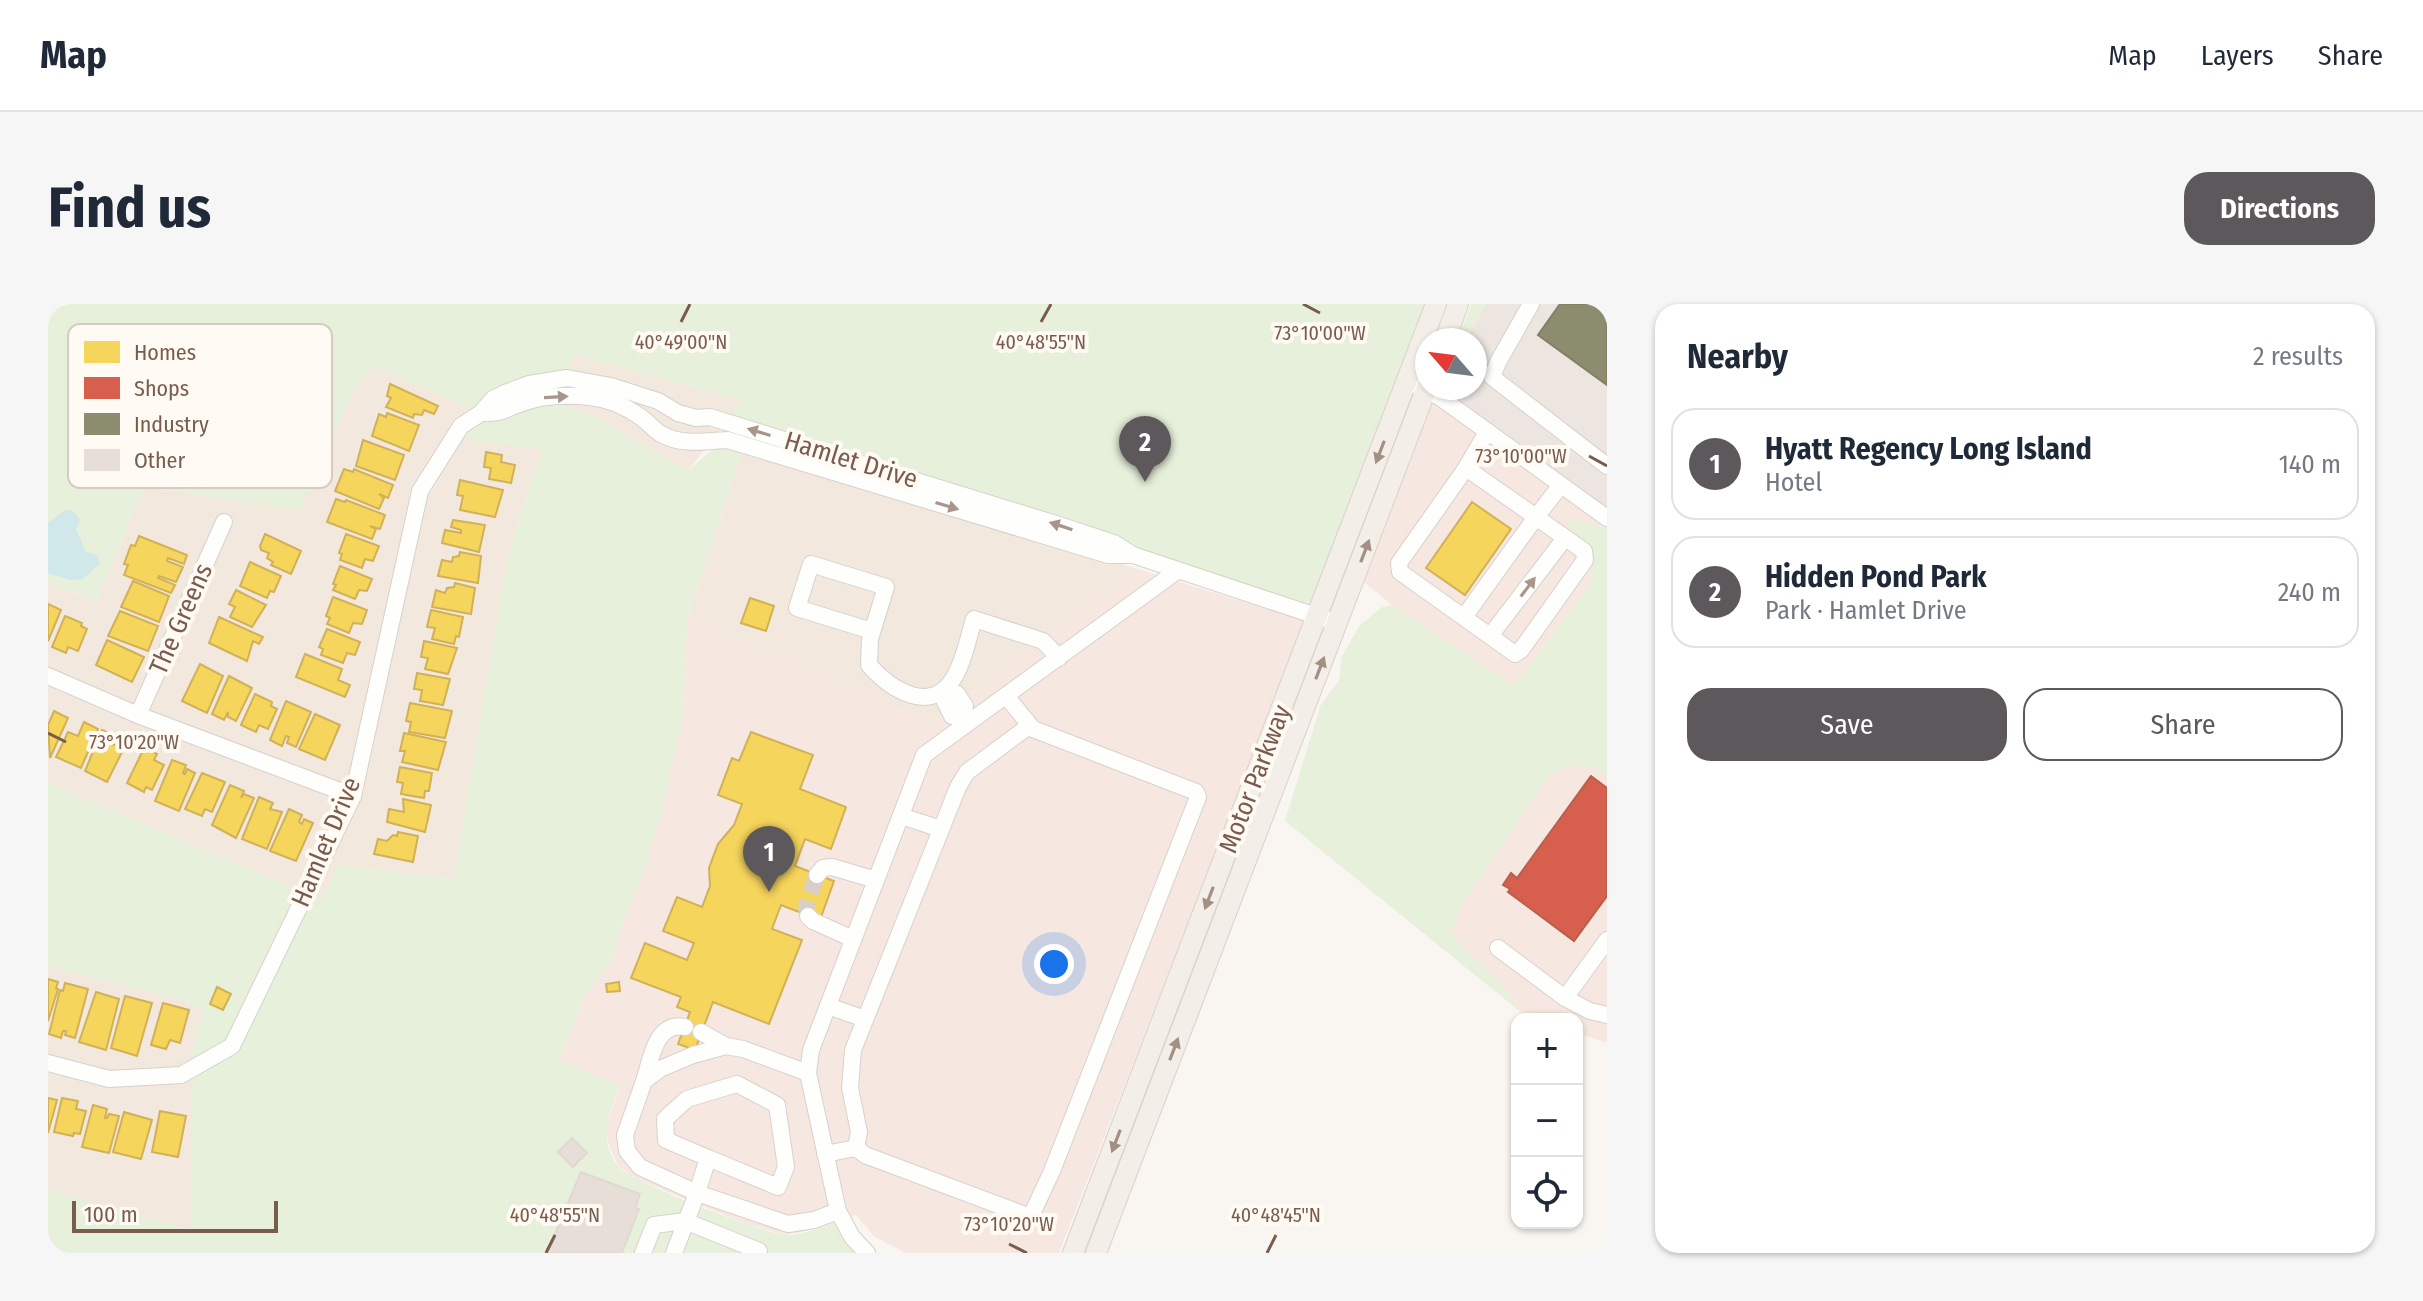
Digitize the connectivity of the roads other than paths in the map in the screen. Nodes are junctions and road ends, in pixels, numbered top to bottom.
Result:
1 (1436, 304) edge
2 (1458, 304) edge
3 (1531, 304) edge
4 (1449, 328) edge
5 (1407, 381) junction
6 (1415, 384) edge
7 (1422, 400) edge
8 (1443, 400) edge
9 (658, 401) junction
10 (481, 413) junction
11 (710, 417) junction
12 (647, 422) junction
13 (1487, 432) junction
14 (703, 442) junction
15 (1607, 466) edge
16 (1466, 468) junction
17 (1561, 485) junction
18 (1536, 517) junction
19 (1607, 518) edge
20 (224, 522) dead end
21 (1565, 538) junction
22 (1133, 555) junction
23 (1177, 571) junction
24 (1317, 616) junction
25 (1464, 617) junction
26 (1337, 624) junction
27 (872, 631) junction
28 (1490, 636) junction
29 (1059, 658) junction
30 (48, 676) edge
31 (947, 692) junction
32 (1007, 697) junction
33 (138, 715) junction
34 (964, 721) junction
35 (1029, 726) junction
36 (353, 796) junction
37 (901, 816) junction
38 (941, 829) junction
39 (817, 875) dead end
40 (876, 880) junction
41 (808, 916) dead end
42 (853, 939) junction
43 (1607, 940) edge
44 (1498, 948) dead end
45 (1565, 998) junction
46 (828, 1006) junction
47 (1607, 1015) edge
48 (865, 1019) junction
49 (726, 1046) junction
50 (48, 1063) edge
51 (808, 1073) junction
52 (644, 1081) junction
53 (856, 1148) junction
54 (825, 1154) junction
55 (708, 1158) junction
56 (697, 1193) junction
57 (838, 1211) junction
58 (685, 1221) junction
59 (643, 1253) edge
60 (674, 1253) edge
61 (758, 1253) edge
62 (867, 1253) edge
63 (1073, 1253) edge
64 (1096, 1253) edge

1 - 5 main road, Motor Parkway
2 - 4 main road
3 - 15 street
5 - 6 street
5 -> 24 main road, Motor Parkway
26 -> 7 main road, Motor Parkway
8 - 13 street
9 - 10 street, Hamlet Drive
9 - 11 street, Hamlet Drive
9 - 12 street
10 -> 12 street, Hamlet Drive
10 - 36 street, Hamlet Drive
11 - 14 street
22 -> 11 street, Hamlet Drive
12 - 14 street, Hamlet Drive
13 - 16 street
13 - 17 street
14 -> 22 street, Hamlet Drive
16 - 18 street
16 - 25 street
17 - 18 street
17 - 19 street
18 - 21 street
18 - 25 street
20 - 33 street, The Greens
28 -> 21 street
21 - 28 street
22 - 23 street, Hamlet Drive
23 - 24 street, Hamlet Drive
23 - 29 street
24 - 26 street, Hamlet Drive
24 -> 63 main road, Motor Parkway
25 - 28 street
64 -> 26 main road, Motor Parkway
27 - 27 street
27 - 31 street
29 - 31 street
29 - 32 street
30 - 33 street
31 - 34 street
32 - 34 street
32 - 35 street
33 - 36 street
34 - 37 street
35 - 38 street
35 - 53 street
36 - 50 street, Hamlet Drive
37 - 38 street
37 - 40 street
38 - 48 street
39 - 40 street
40 - 42 street
41 - 42 street
42 - 46 street
43 - 45 street
44 - 45 street
45 - 47 street
46 - 48 street
46 - 51 street
48 - 53 street
49 - 51 street
49 - 52 street
49 - 52 street
51 - 54 street
52 - 56 street
53 - 54 street
54 - 57 street
55 - 55 street
55 - 56 street
56 - 57 street
56 - 58 street
57 - 62 street
58 - 59 street
58 - 60 street
58 - 61 street

